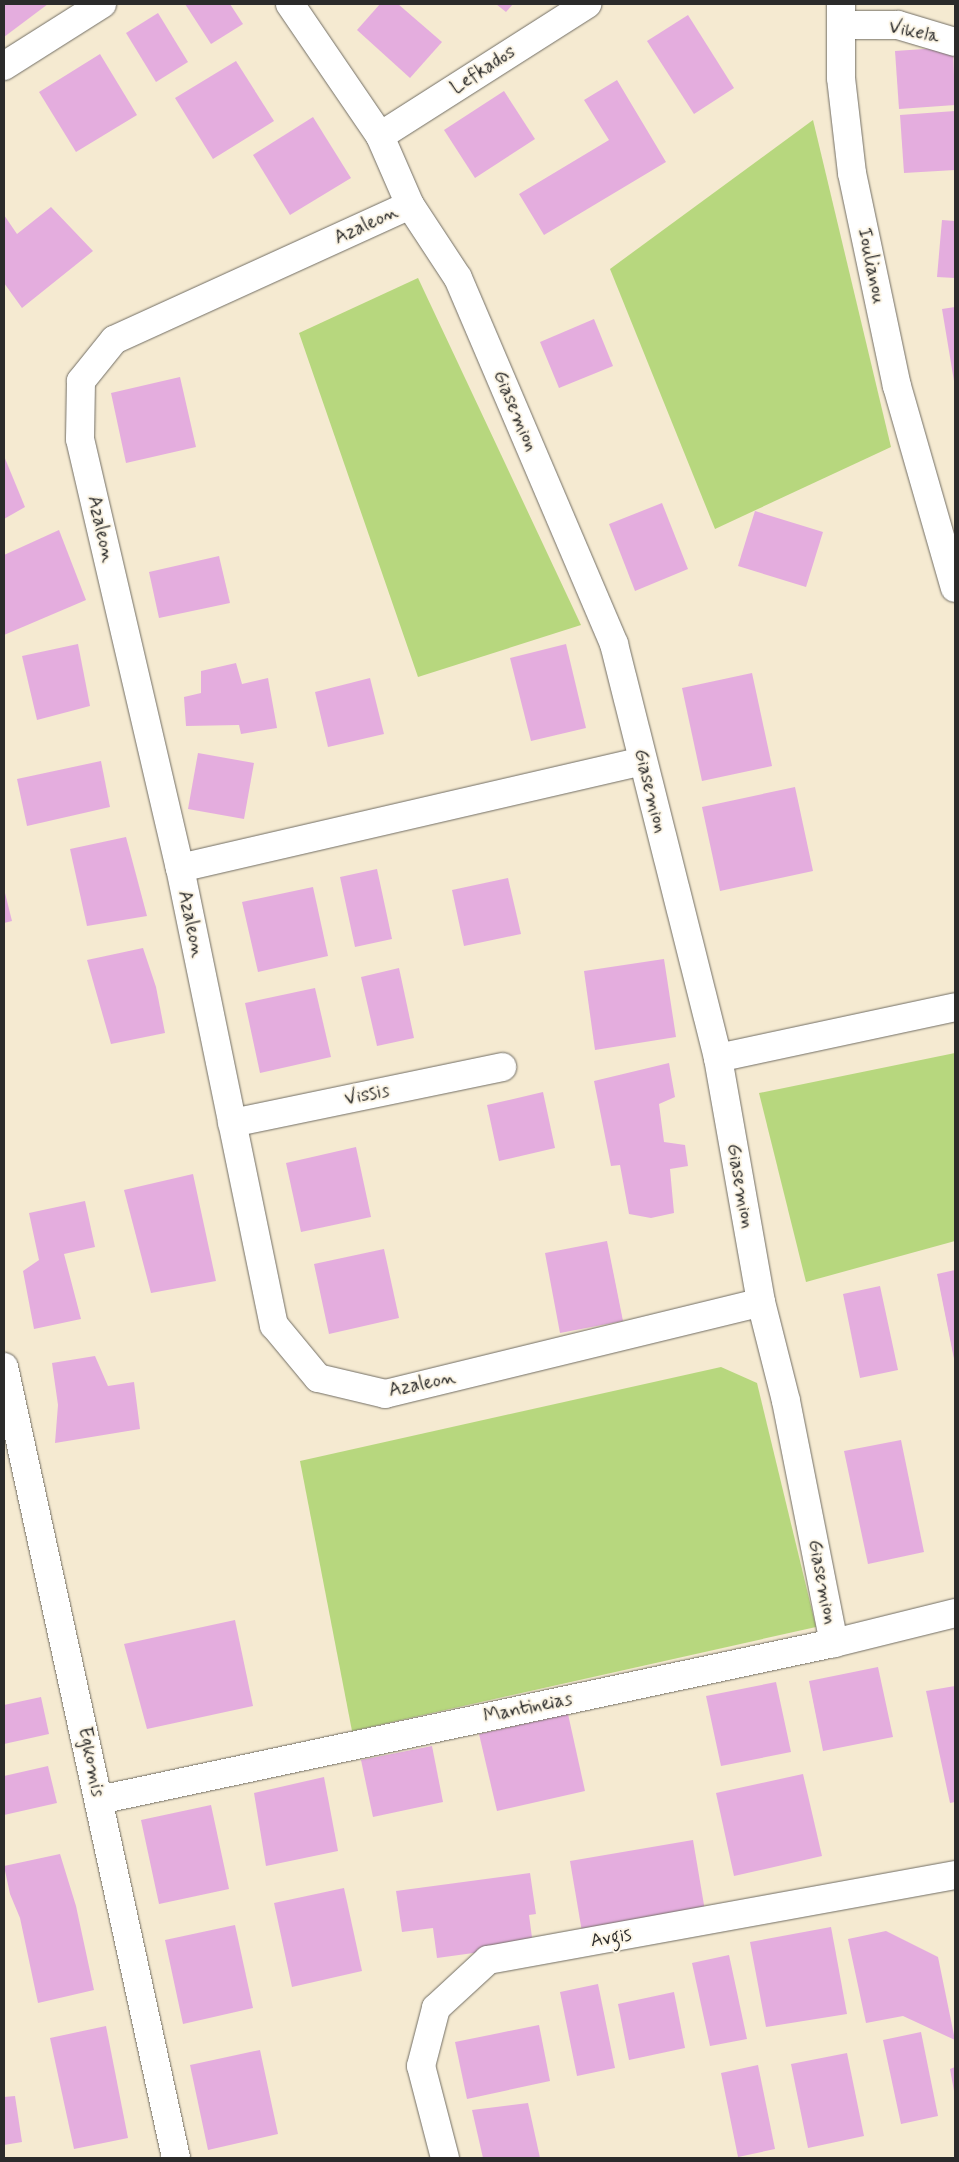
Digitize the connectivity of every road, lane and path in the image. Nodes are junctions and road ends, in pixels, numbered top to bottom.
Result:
1 (102, 4) edge
2 (290, 4) edge
3 (587, 4) edge
4 (842, 14) edge
5 (955, 42) edge
6 (4, 66) edge
7 (380, 136) junction
8 (410, 205) junction
9 (955, 588) edge
10 (642, 761) junction
11 (180, 868) junction
12 (955, 1008) edge
13 (718, 1058) junction
14 (502, 1067) dead end
15 (232, 1123) junction
16 (761, 1302) junction
17 (4, 1367) edge
18 (955, 1613) edge
19 (834, 1643) junction
20 (99, 1800) junction
21 (955, 1875) edge
22 (176, 2158) edge
23 (445, 2158) edge

1 - 6 street
2 - 7 street, Giasemion
3 - 7 street, Lefkados
4 - 5 street, Vikela
4 - 9 street, Ioulianou
7 - 8 street, Giasemion
8 - 10 street, Giasemion
8 - 11 street, Azaleon
10 - 11 street
10 - 13 street, Giasemion
11 - 15 street, Azaleon
12 - 13 street
13 - 16 street, Giasemion
14 - 15 street, Vissis
15 - 16 street, Azaleon
16 - 19 street, Giasemion
17 - 20 street, Egkomis
18 - 19 street, Mantineias
19 - 20 street, Mantineias
20 - 22 street, Egkomis
21 - 23 street, Avgis

